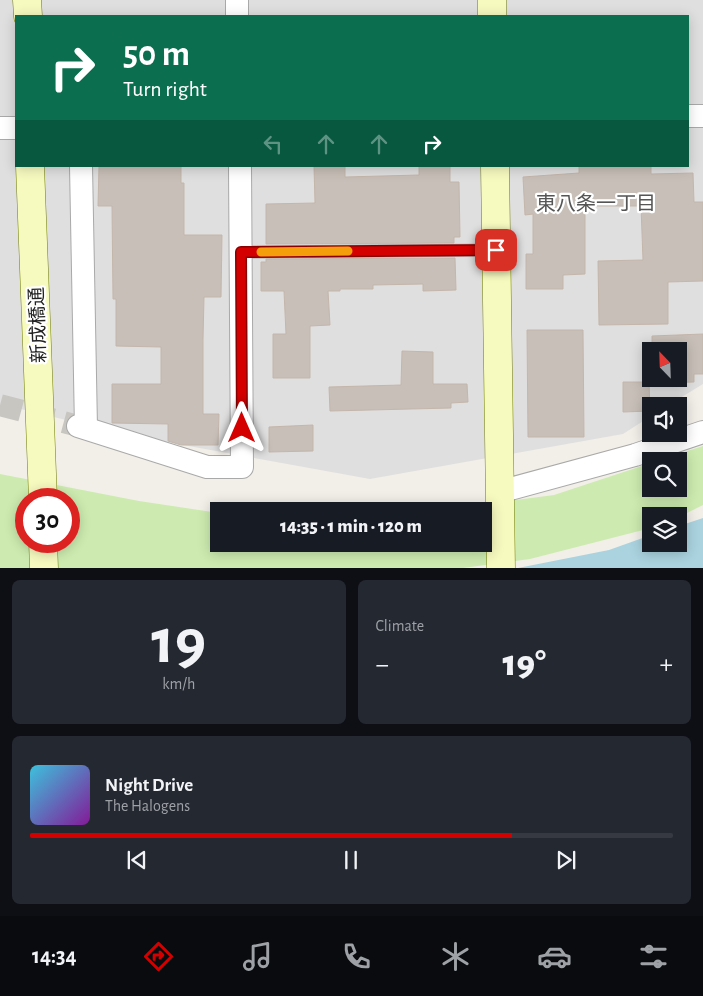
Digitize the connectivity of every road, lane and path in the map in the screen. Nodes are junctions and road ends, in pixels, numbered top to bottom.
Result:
1 (28, 0) edge
2 (237, 0) edge
3 (492, 0) edge
4 (28, 15) edge
5 (237, 15) edge
6 (492, 15) edge
7 (689, 116) edge
8 (703, 116) edge
9 (0, 128) edge
10 (15, 128) edge
11 (30, 167) edge
12 (81, 167) edge
13 (240, 167) edge
14 (495, 167) edge
15 (496, 250) junction
16 (241, 252) junction
17 (703, 432) edge
18 (43, 488) edge
19 (499, 492) junction
20 (44, 553) edge
21 (44, 568) edge
22 (501, 568) edge

1 - 4 street
2 - 5 street
3 - 6 street
7 - 8 street
9 - 10 street
11 - 18 street, 新成橋通
12 - 16 street
13 - 16 street
14 - 15 street
15 - 16 lane
15 - 19 street
17 - 19 street
19 - 22 street
20 - 21 street

